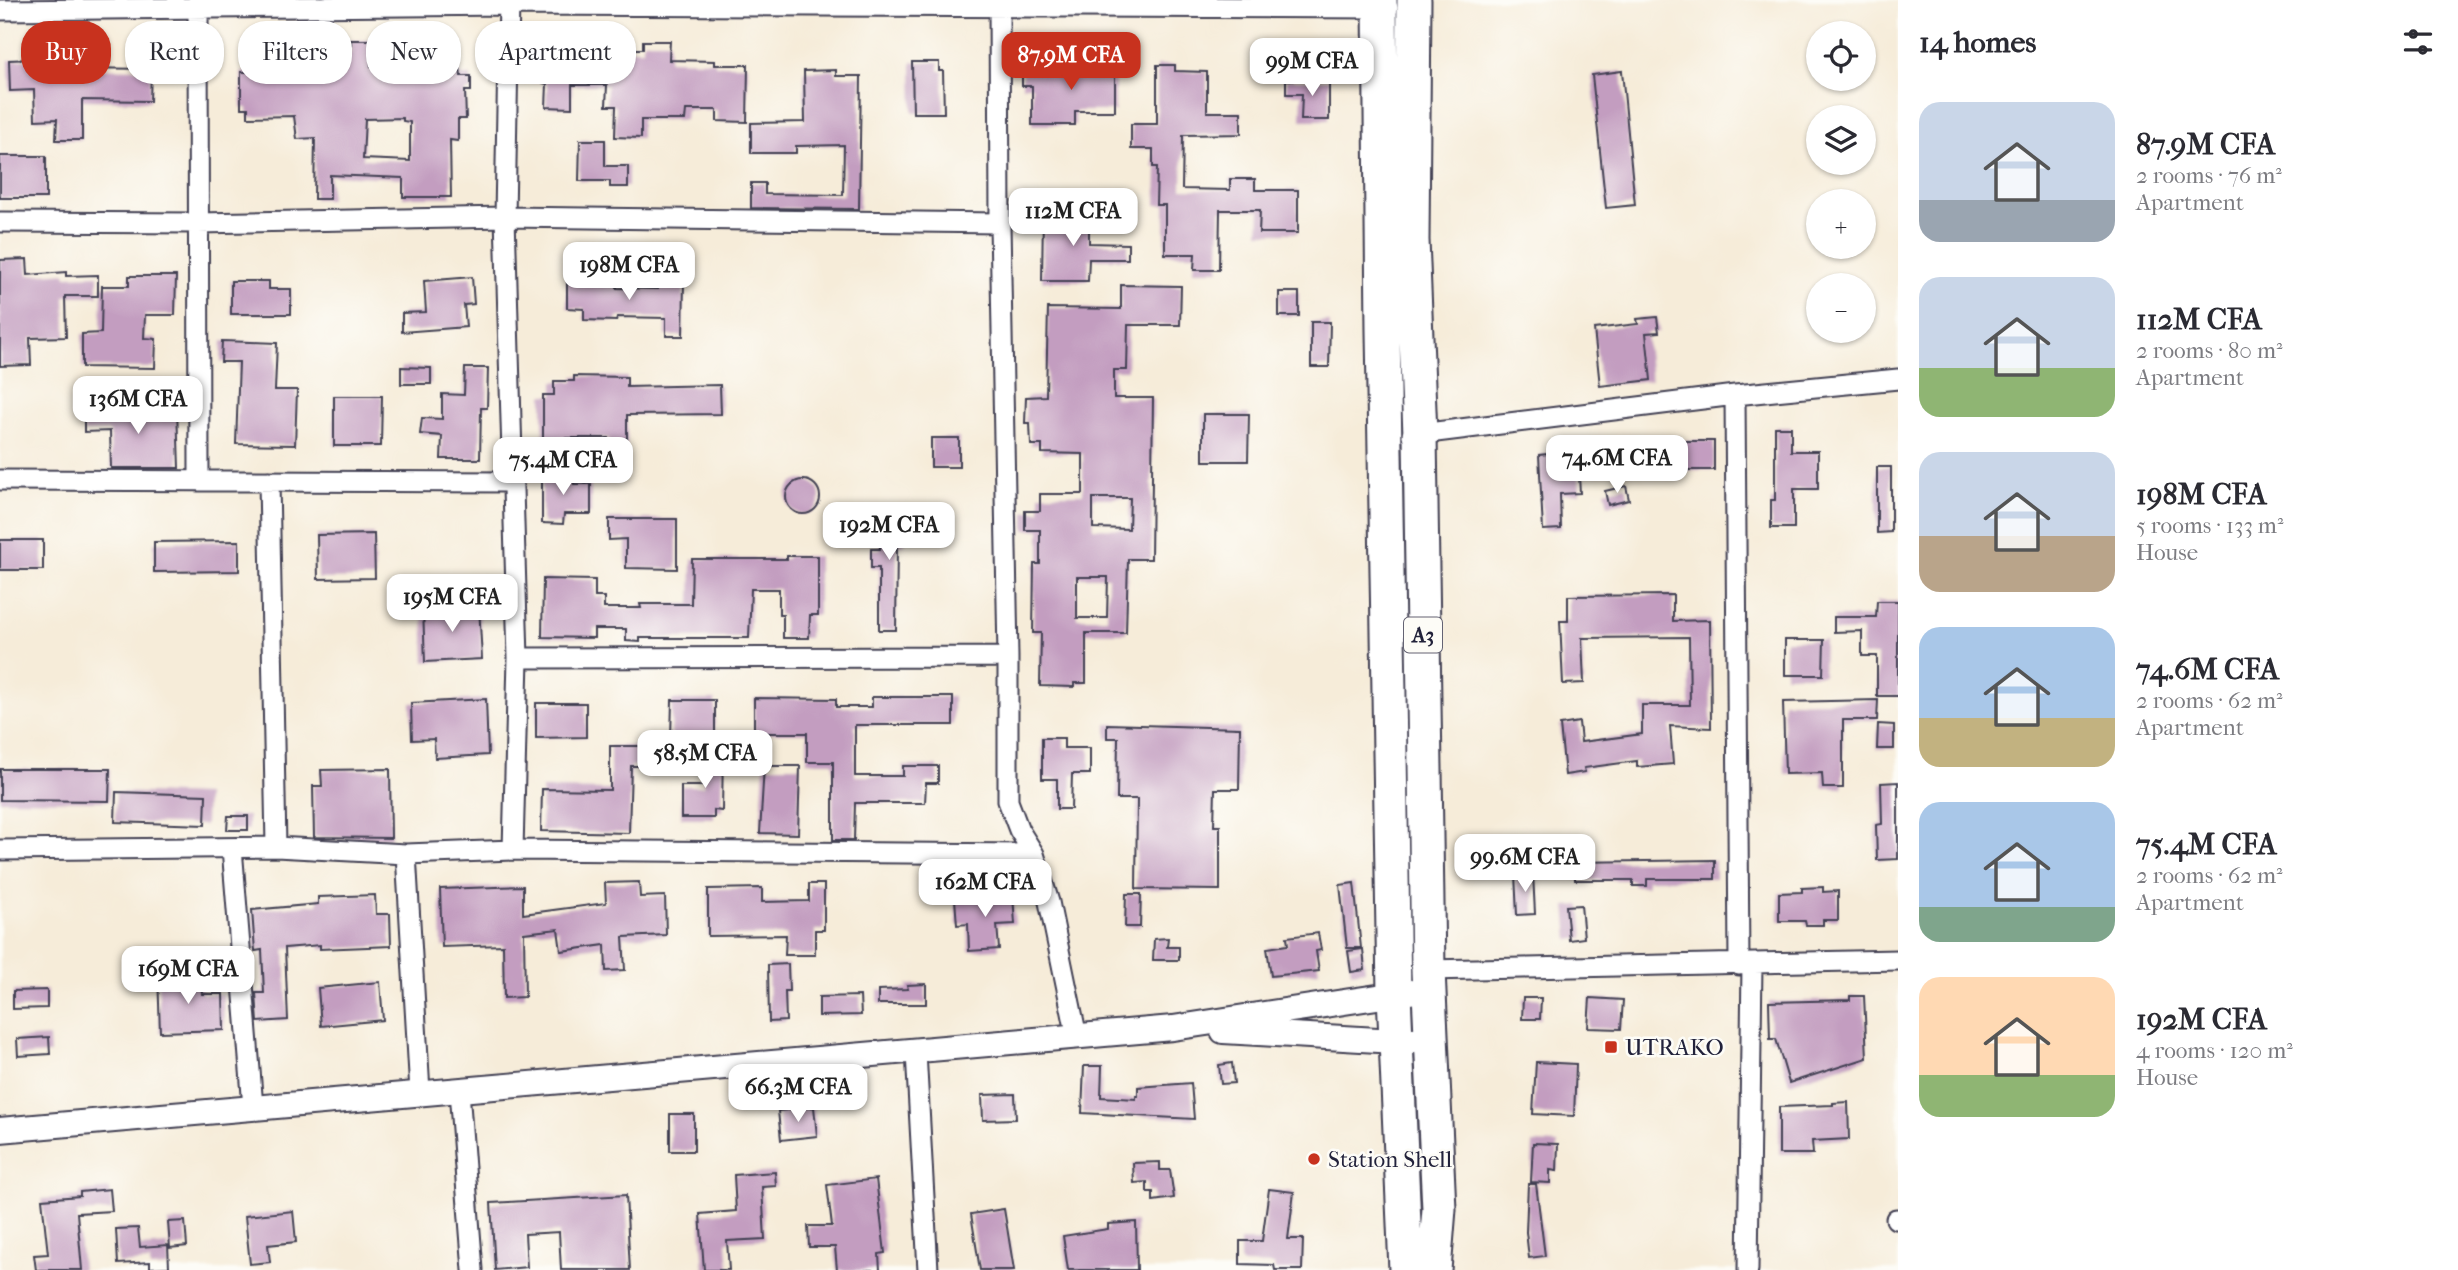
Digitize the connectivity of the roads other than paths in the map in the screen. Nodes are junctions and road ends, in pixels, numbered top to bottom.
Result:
1 (509, 3) edge
2 (999, 3) edge
3 (1380, 4) edge
4 (1414, 4) edge
5 (198, 5) edge
6 (0, 10) edge
7 (505, 217) junction
8 (0, 222) edge
9 (198, 223) junction
10 (1000, 223) junction
11 (1898, 379) edge
12 (1735, 395) junction
13 (1420, 434) junction
14 (1385, 438) junction
15 (0, 480) edge
16 (199, 481) junction
17 (269, 481) junction
18 (512, 482) junction
19 (1008, 657) junction
20 (518, 658) junction
21 (276, 847) junction
22 (232, 848) junction
23 (0, 850) edge
24 (513, 850) junction
25 (406, 853) junction
26 (1034, 854) junction
27 (1898, 960) edge
28 (1746, 964) junction
29 (1428, 980) junction
30 (1394, 994) junction
31 (1173, 1028) junction
32 (1077, 1037) junction
33 (1431, 1038) junction
34 (1395, 1041) junction
35 (916, 1052) junction
36 (458, 1091) junction
37 (419, 1092) junction
38 (253, 1107) junction
39 (0, 1130) edge
40 (473, 1270) edge
41 (928, 1270) edge
42 (1406, 1270) edge
43 (1434, 1270) edge
44 (1748, 1270) edge

1 - 2 street
1 - 5 street
1 - 7 street
2 - 3 street
2 - 10 street
3 - 4 street
3 - 14 highway, A3
4 - 13 highway, A3
5 - 6 street
5 - 9 street
7 - 9 street
7 - 10 street
7 - 18 street
8 - 9 street
9 - 16 street
10 - 19 street
11 - 12 street
12 - 13 street
12 - 28 street
13 - 14 street
13 - 29 highway, A3
14 - 30 highway, A3
15 - 16 street
16 - 17 street
17 - 18 street
17 - 21 street
18 - 20 street
19 - 20 street
19 - 26 street
20 - 24 street
21 - 22 street
21 - 25 street
22 - 23 street
22 - 38 street
24 - 25 street
24 - 26 street
25 - 37 street
26 - 32 street
27 - 28 street
28 - 29 street
28 - 44 street
29 - 30 street
29 - 33 highway, A3
30 - 31 street
30 - 34 highway, A3
31 - 32 street
31 - 34 street
32 - 35 street
33 - 34 street
33 - 43 highway, A3
34 - 42 highway, A3
35 - 36 street
35 - 41 street
36 - 37 street
36 - 40 street
37 - 38 street
38 - 39 street

